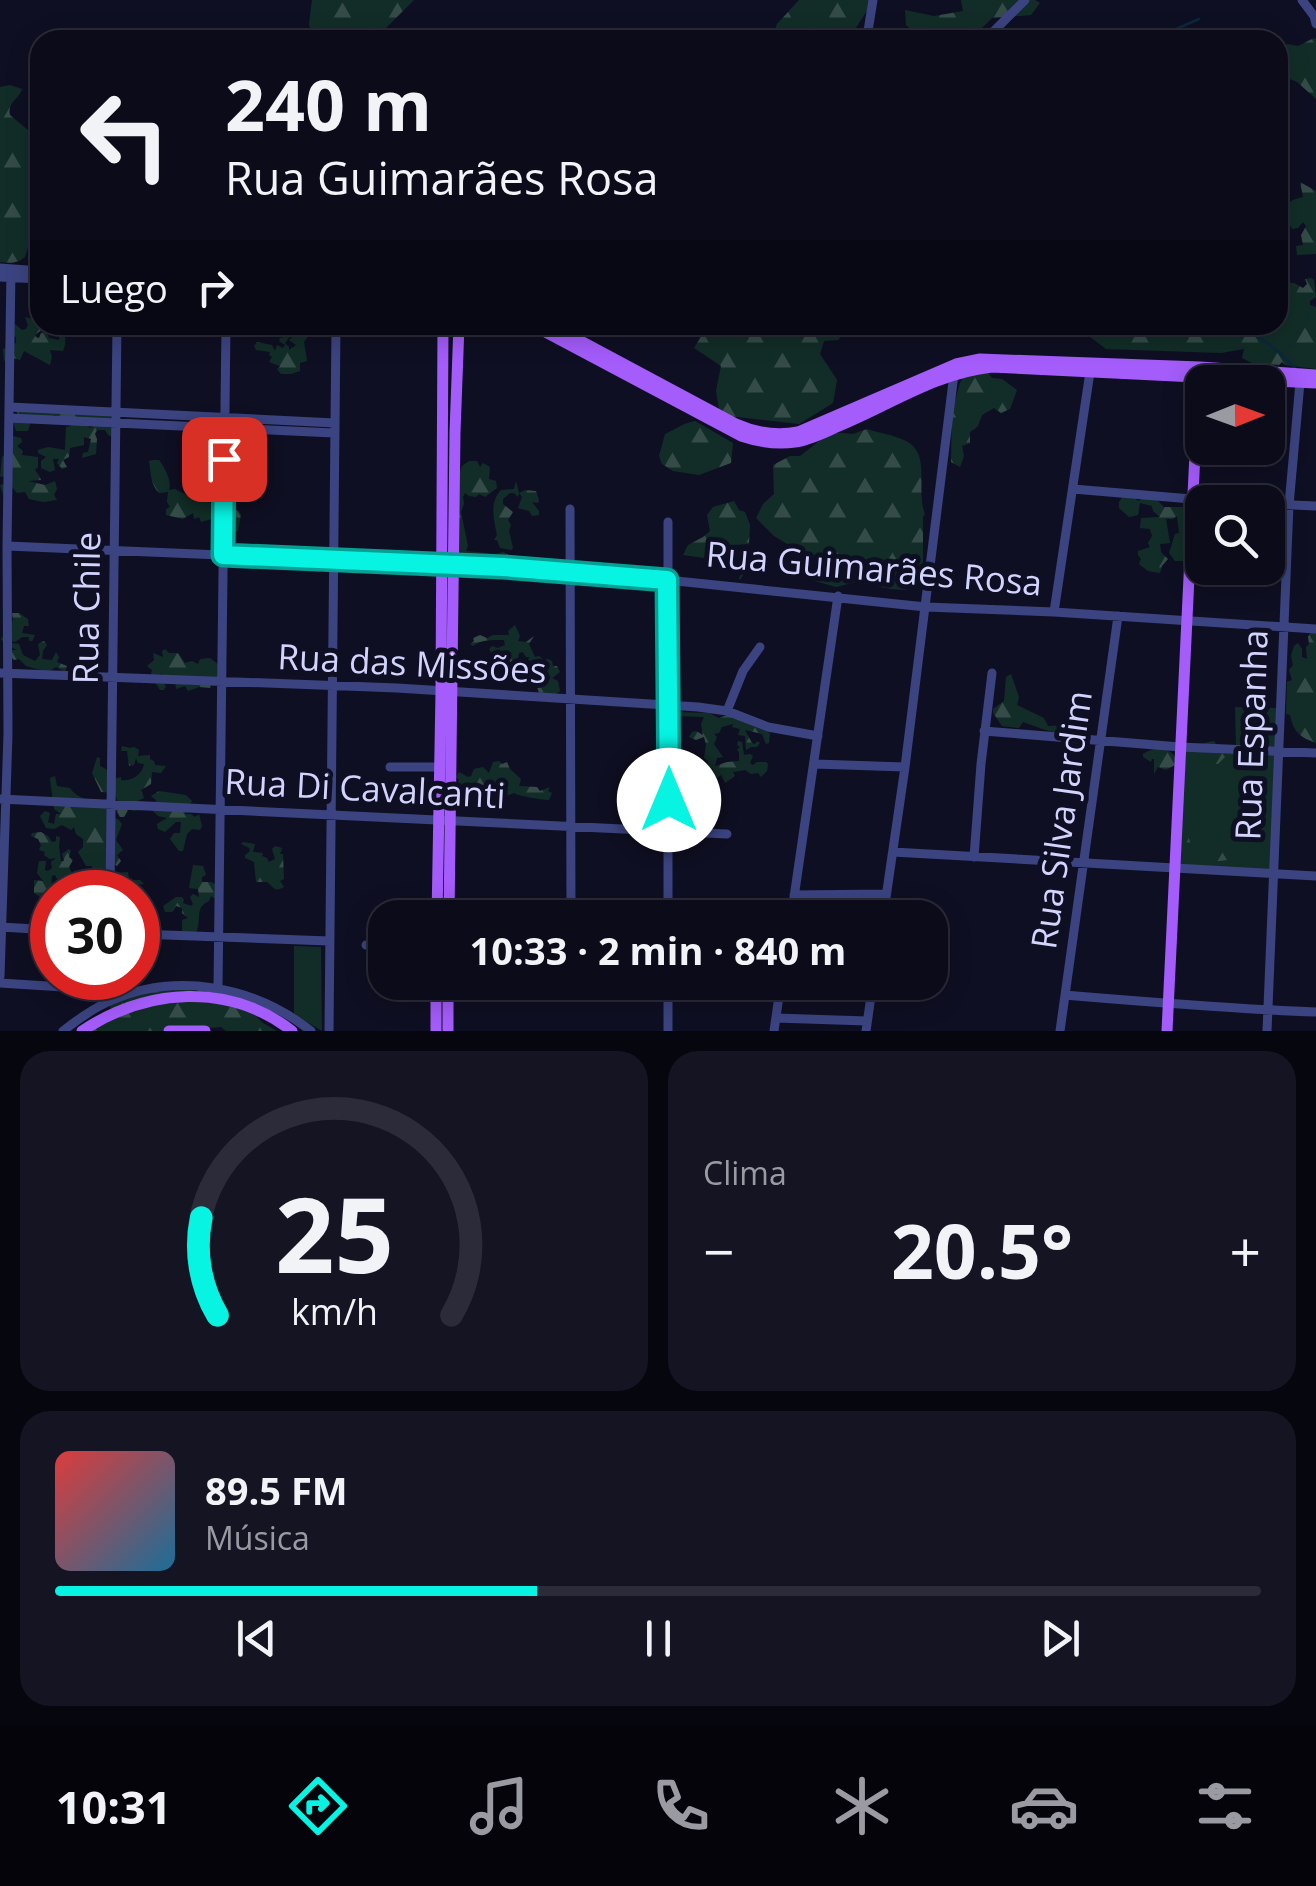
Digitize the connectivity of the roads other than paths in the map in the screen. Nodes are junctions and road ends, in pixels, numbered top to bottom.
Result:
1 (873, 0) edge
2 (1025, 0) edge
3 (1302, 0) edge
4 (1316, 24) edge
5 (868, 30) edge
6 (996, 30) edge
7 (6, 273) edge
8 (118, 335) edge
9 (226, 335) edge
10 (336, 335) edge
11 (443, 335) edge
12 (458, 335) edge
13 (551, 335) edge
14 (570, 335) edge
15 (1185, 371) edge
16 (1090, 372) junction
17 (1185, 372) edge
18 (1285, 373) edge
19 (954, 374) junction
20 (1316, 374) edge
21 (1285, 381) edge
22 (1300, 382) junction
23 (1316, 383) edge
24 (9, 412) junction
25 (116, 412) junction
26 (852, 416) junction
27 (224, 422) junction
28 (116, 424) junction
29 (335, 428) junction
30 (1073, 489) junction
31 (448, 499) junction
32 (1185, 500) edge
33 (1285, 505) edge
34 (1289, 505) junction
35 (1316, 506) edge
36 (570, 509) dead end
37 (668, 522) dead end
38 (7, 546) junction
39 (116, 551) junction
40 (223, 555) junction
41 (334, 559) junction
42 (447, 564) junction
43 (570, 572) junction
44 (667, 580) junction
45 (1189, 585) edge
46 (838, 596) junction
47 (926, 607) junction
48 (1054, 612) junction
49 (1118, 616) junction
50 (1187, 621) junction
51 (1284, 628) junction
52 (1316, 629) edge
53 (760, 648) dead end
54 (4, 673) edge
55 (992, 673) dead end
56 (113, 678) junction
57 (221, 681) junction
58 (332, 687) junction
59 (447, 692) junction
60 (571, 699) junction
61 (668, 705) junction
62 (727, 711) junction
63 (984, 731) junction
64 (818, 736) junction
65 (1100, 740) junction
66 (1180, 746) junction
67 (1280, 751) junction
68 (1316, 753) edge
69 (815, 764) junction
70 (390, 766) dead end
71 (441, 767) junction
72 (905, 767) junction
73 (2, 799) edge
74 (112, 806) junction
75 (220, 810) junction
76 (332, 814) junction
77 (446, 820) junction
78 (571, 826) junction
79 (669, 832) junction
80 (727, 834) dead end
81 (1, 846) edge
82 (893, 852) junction
83 (974, 857) junction
84 (1084, 864) junction
85 (1176, 867) junction
86 (111, 870) edge
87 (1274, 875) junction
88 (1316, 876) edge
89 (794, 894) junction
90 (886, 894) junction
91 (439, 900) edge
92 (448, 900) edge
93 (571, 900) edge
94 (668, 900) edge
95 (793, 900) edge
96 (885, 900) edge
97 (1, 901) edge
98 (2, 926) edge
99 (30, 928) edge
100 (160, 935) edge
101 (219, 937) junction
102 (329, 941) junction
103 (0, 979) edge
104 (30, 983) edge
105 (160, 987) edge
106 (218, 987) junction
107 (1065, 995) junction
108 (104, 1000) edge
109 (436, 1000) edge
110 (448, 1000) edge
111 (668, 1000) edge
112 (778, 1000) edge
113 (871, 1000) edge
114 (1168, 1002) junction
115 (1268, 1010) junction
116 (1316, 1012) edge
117 (776, 1018) junction
118 (867, 1026) edge
119 (63, 1031) edge
120 (82, 1031) edge
121 (169, 1031) edge
122 (205, 1031) edge
123 (292, 1031) edge
124 (312, 1031) edge
125 (329, 1031) edge
126 (436, 1031) edge
127 (448, 1031) edge
128 (668, 1031) edge
129 (774, 1031) edge
130 (1060, 1031) edge
131 (1167, 1031) edge
132 (1267, 1031) edge

1 - 5 street
2 - 6 street
3 - 4 street
7 - 24 street
8 - 25 street, Rua Chile
9 - 27 street
10 - 29 street
11 - 31 main road
12 - 31 main road
13 - 26 main road
14 - 26 main road
15 - 26 main road
16 - 17 main road
16 - 19 main road
16 - 30 street
18 - 20 main road
19 - 26 main road
19 - 47 street
21 - 22 main road
22 - 23 main road
22 - 34 street, Rua Espanha
24 - 25 street
24 - 28 street
24 - 38 street
25 - 27 street
25 - 28 street, Rua Chile
27 - 28 street
27 - 29 street
27 - 40 street
28 - 39 street, Rua Chile
29 - 41 street
30 - 32 street
30 - 48 street
31 - 42 main road
33 - 34 street
34 - 35 street
34 - 51 street, Rua Espanha
36 - 43 street
37 - 44 street
38 - 39 street, Rua Guimarães Rosa
38 - 54 street
39 - 40 street, Rua Guimarães Rosa
39 - 56 street, Rua Chile
40 - 41 street, Rua Guimarães Rosa
40 - 57 street
41 - 42 street, Rua Guimarães Rosa
41 - 58 street
42 - 43 street, Rua Guimarães Rosa
42 - 59 main road
43 - 44 street, Rua Guimarães Rosa
43 - 60 street
44 - 46 street, Rua Guimarães Rosa
44 - 61 street
45 - 50 main road
46 - 47 street, Rua Guimarães Rosa
46 - 64 street
47 - 48 street, Rua Guimarães Rosa
47 - 72 street
48 - 49 street, Rua Guimarães Rosa
49 - 50 street, Rua Guimarães Rosa
49 - 65 street, Rua Silva Jardim
50 - 51 street, Rua Guimarães Rosa
50 - 66 main road
51 - 52 street, Rua Guimarães Rosa
51 - 67 street, Rua Espanha
53 - 62 street
54 - 56 street, Rua das Missões
54 - 73 street
55 - 63 street
56 - 57 street, Rua das Missões
56 - 74 street, Rua Chile
57 - 58 street, Rua das Missões
57 - 75 street
58 - 59 street, Rua das Missões
58 - 76 street
59 - 60 street, Rua das Missões
59 - 71 main road
59 - 77 main road
60 - 61 street, Rua das Missões
60 - 78 street
61 - 62 street, Rua das Missões
61 - 79 street
62 - 64 street, Rua das Missões
63 - 65 street
63 - 83 street
64 - 69 street
65 - 66 street
65 - 84 street, Rua Silva Jardim
66 - 67 street
66 - 85 main road
67 - 68 street
67 - 87 street, Rua Espanha
69 - 72 street
69 - 89 street
70 - 71 street
71 - 77 main road
72 - 82 street
73 - 74 street, Rua Di Cavalcanti
73 - 81 street
74 - 75 street, Rua Di Cavalcanti
74 - 86 street, Rua Chile
75 - 76 street, Rua Di Cavalcanti
75 - 101 street
76 - 77 street, Rua Di Cavalcanti
76 - 102 street
77 - 78 street, Rua Di Cavalcanti
77 - 91 main road
77 - 92 main road
78 - 79 street, Rua Di Cavalcanti
78 - 93 street
79 - 80 street, Rua Di Cavalcanti
79 - 94 street
81 - 97 street
82 - 83 street
82 - 90 street
83 - 84 street
84 - 85 street
84 - 107 street, Rua Silva Jardim
85 - 87 street
85 - 114 main road
87 - 88 street
87 - 115 street, Rua Espanha
89 - 90 street
89 - 95 street
90 - 96 street
97 - 98 street
98 - 99 street
98 - 103 street
100 - 101 street
101 - 102 street
101 - 106 street
102 - 125 street
103 - 104 street
105 - 106 street
106 - 124 street
107 - 114 street
107 - 130 street, Rua Silva Jardim
108 - 119 street
109 - 126 main road
110 - 127 main road
111 - 128 street
112 - 117 street
113 - 118 street
114 - 115 street
114 - 131 main road
115 - 116 street
115 - 132 street, Rua Espanha
117 - 118 street
117 - 129 street
120 - 123 main road
121 - 122 main road

